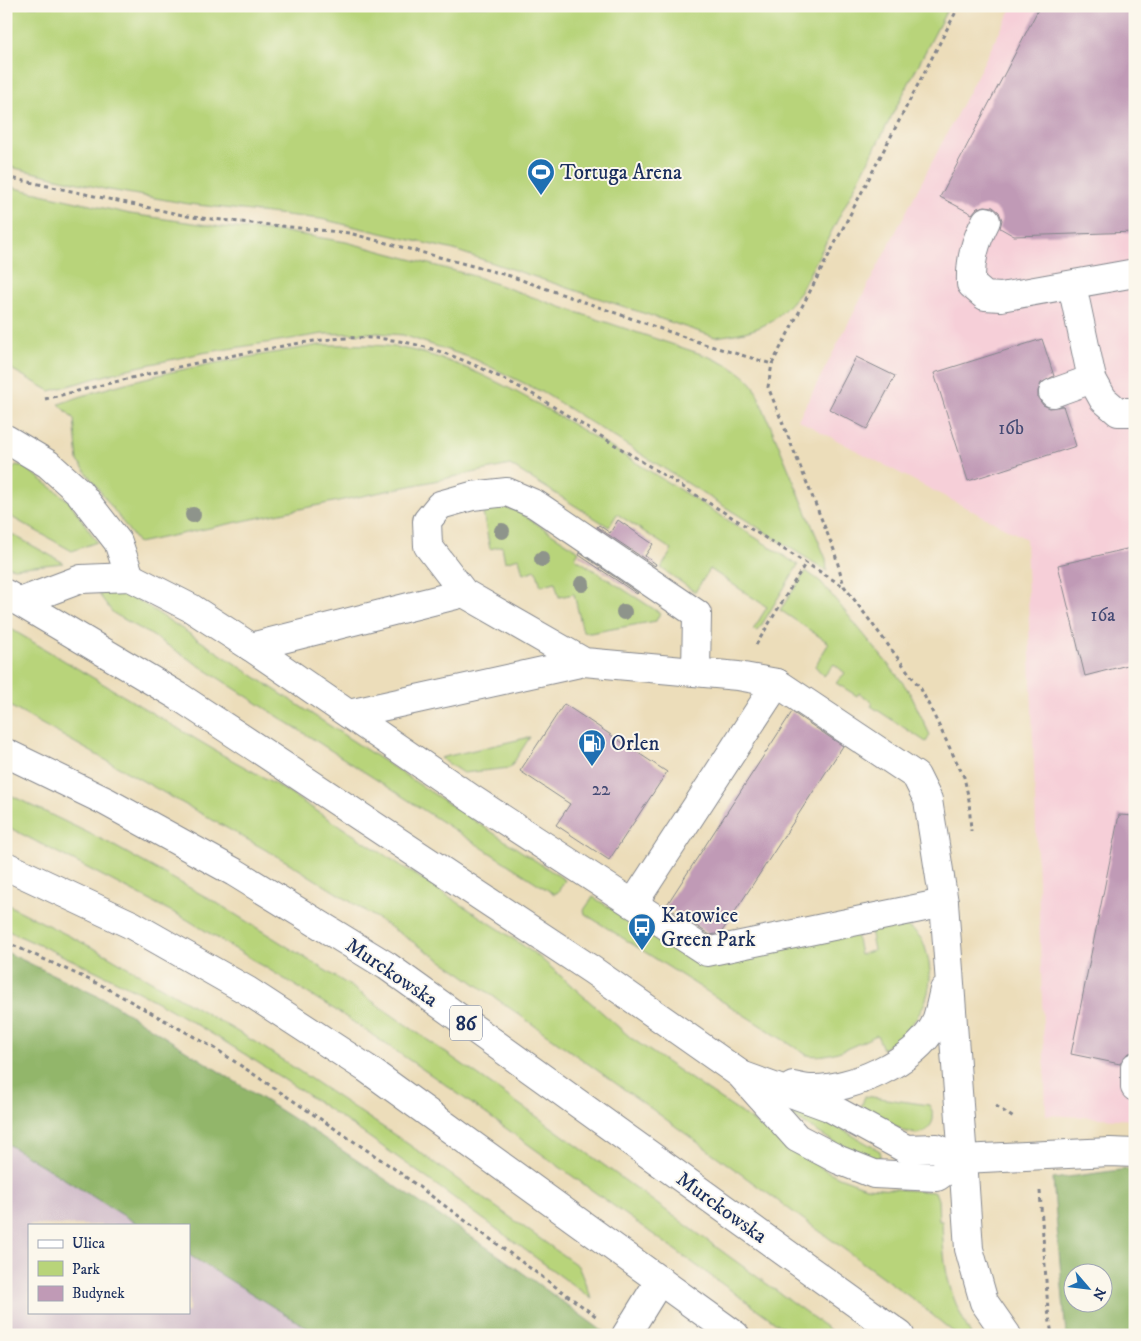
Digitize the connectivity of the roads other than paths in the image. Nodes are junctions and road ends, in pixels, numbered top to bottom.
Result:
1 (986, 221) dead end
2 (1135, 273) edge
3 (1072, 285) junction
4 (1092, 379) junction
5 (1053, 393) dead end
6 (1135, 412) edge
7 (6, 439) edge
8 (130, 577) junction
9 (464, 593) junction
10 (13, 598) edge
11 (252, 647) junction
12 (584, 662) junction
13 (696, 672) junction
14 (777, 683) junction
15 (349, 714) junction
16 (6, 753) edge
17 (6, 866) edge
18 (944, 903) junction
19 (633, 904) junction
20 (949, 972) junction
21 (1135, 1067) edge
22 (740, 1074) junction
23 (1135, 1087) edge
24 (1135, 1153) edge
25 (963, 1159) junction
26 (660, 1280) junction
27 (626, 1335) edge
28 (735, 1335) edge
29 (900, 1335) edge
30 (1007, 1335) edge

1 - 3 main road
2 - 3 main road
3 - 4 main road
4 - 5 main road
4 - 6 main road
7 - 8 main road
8 - 10 main road
8 - 11 main road
9 - 11 main road
9 - 12 main road
9 - 13 main road
10 - 22 main road
11 - 15 main road
12 - 13 main road
12 - 15 main road
13 - 14 main road
14 - 18 main road
14 - 19 main road
15 - 19 main road
16 - 29 main road, Murckowska / 86
17 - 26 main road
18 - 19 main road
18 - 20 main road
20 - 22 main road
20 - 25 main road
21 - 23 main road
22 - 25 main road
22 - 25 main road
24 - 25 main road
25 - 30 main road
26 - 27 main road
26 - 28 main road

